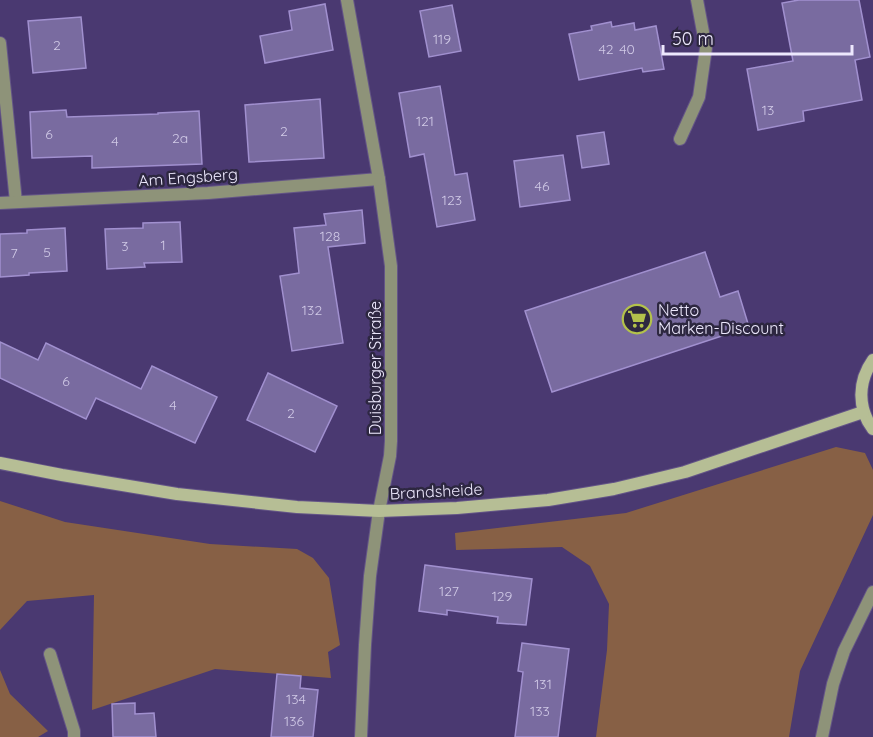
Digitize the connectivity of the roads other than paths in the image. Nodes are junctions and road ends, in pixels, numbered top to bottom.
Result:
1 (347, 0) edge
2 (697, 0) edge
3 (0, 43) edge
4 (680, 139) dead end
5 (378, 179) junction
6 (16, 202) junction
7 (0, 203) edge
8 (873, 360) edge
9 (863, 412) junction
10 (873, 429) edge
11 (0, 463) edge
12 (379, 511) junction
13 (873, 592) edge
14 (50, 654) dead end
15 (74, 737) edge
16 (360, 737) edge
17 (822, 737) edge

1 - 5 street, Duisburger Straße
2 - 4 street
3 - 6 street
5 - 6 street, Am Engsberg
5 - 12 street, Duisburger Straße
6 - 7 street, Am Engsberg
8 - 9 main road
9 - 10 main road
9 - 12 main road, Brandsheide
11 - 12 main road, Brandsheide
12 - 16 street, Duisburger Straße
13 - 17 street
14 - 15 street

